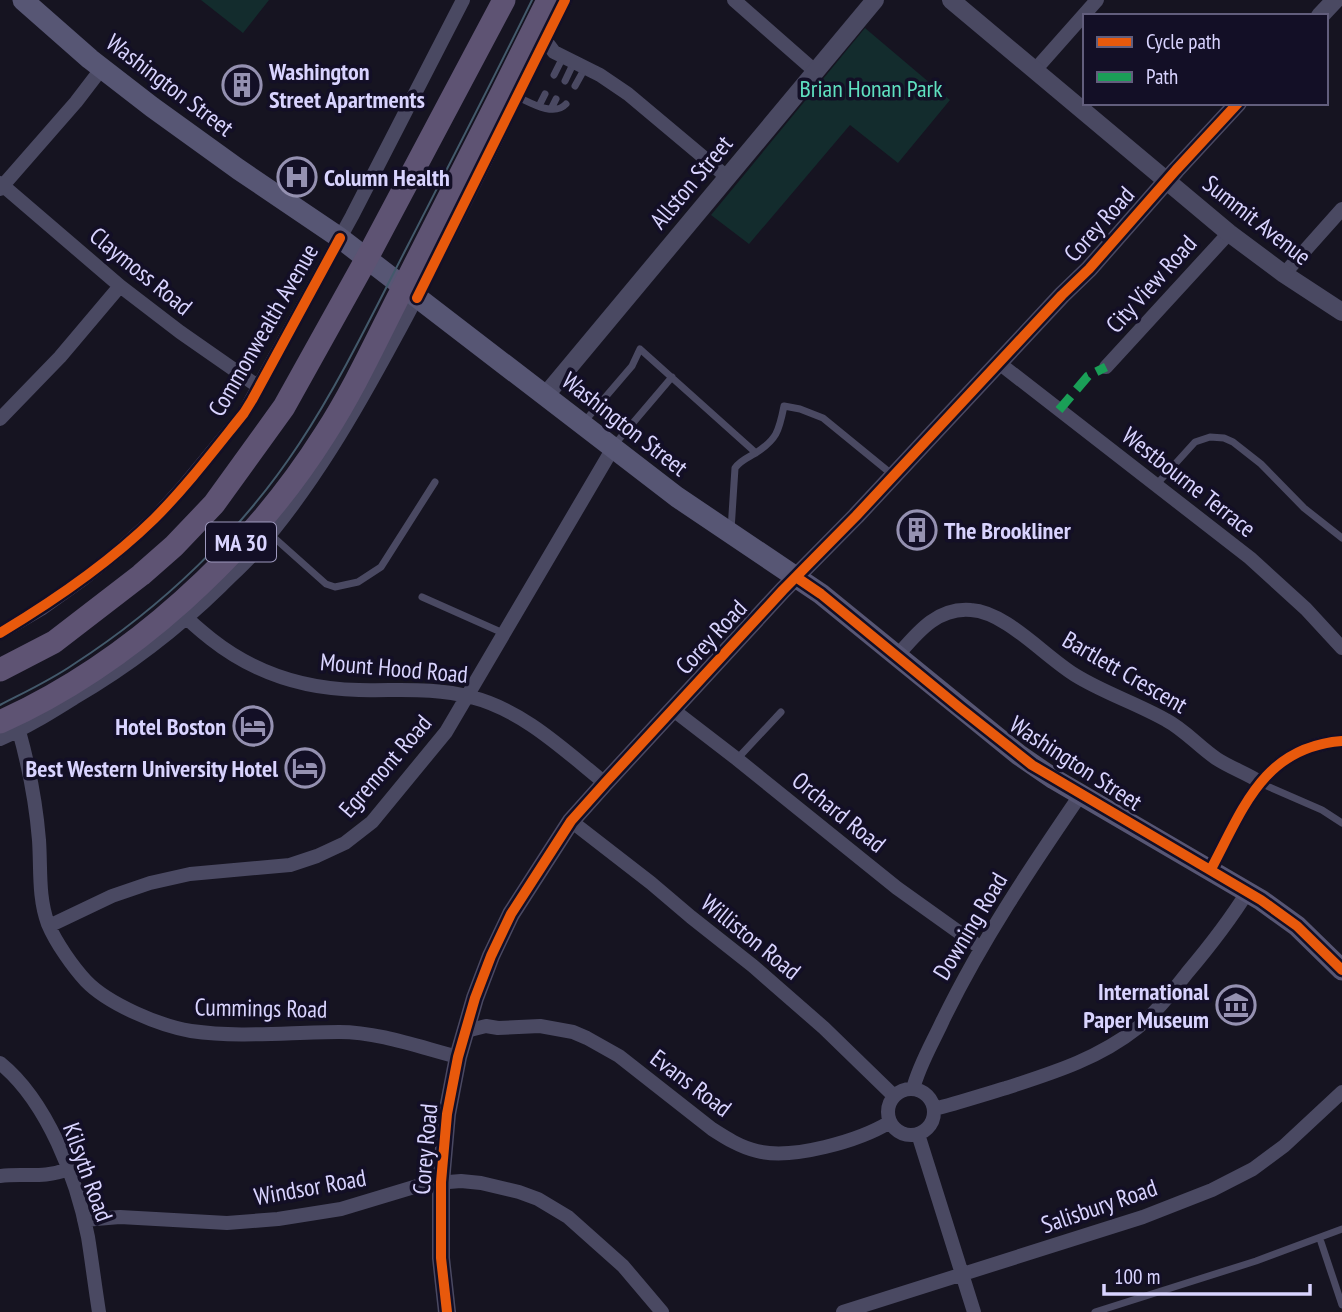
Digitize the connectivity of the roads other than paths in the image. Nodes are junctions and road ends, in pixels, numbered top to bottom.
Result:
1 (23, 0) edge
2 (463, 0) edge
3 (505, 0) edge
4 (548, 0) edge
5 (565, 0) edge
6 (734, 0) edge
7 (875, 0) edge
8 (951, 0) edge
9 (1097, 0) edge
10 (1335, 0) edge
11 (1085, 14) edge
12 (1322, 14) edge
13 (1083, 16) edge
14 (539, 36) junction
15 (574, 62) junction
16 (102, 68) junction
17 (1035, 70) junction
18 (816, 72) junction
19 (554, 75) dead end
20 (565, 81) dead end
21 (575, 86) dead end
22 (545, 94) dead end
23 (517, 96) junction
24 (556, 99) dead end
25 (566, 104) dead end
26 (1236, 105) edge
27 (539, 106) junction
28 (551, 109) junction
29 (499, 116) junction
30 (727, 177) junction
31 (1167, 180) junction
32 (1, 186) edge
33 (1342, 209) edge
34 (1229, 233) junction
35 (340, 238) junction
36 (367, 258) junction
37 (1284, 274) junction
38 (120, 286) junction
39 (410, 292) junction
40 (1342, 312) edge
41 (999, 363) junction
42 (1106, 367) dead end
43 (672, 377) junction
44 (259, 387) junction
45 (545, 396) junction
46 (0, 419) edge
47 (582, 425) junction
48 (612, 448) junction
49 (756, 453) junction
50 (894, 476) junction
51 (304, 478) junction
52 (435, 482) dead end
53 (1156, 485) junction
54 (270, 534) junction
55 (730, 534) junction
56 (1342, 538) edge
57 (796, 577) junction
58 (422, 597) dead end
59 (182, 612) junction
60 (0, 633) edge
61 (504, 633) junction
62 (1342, 648) edge
63 (897, 656) junction
64 (0, 670) edge
65 (468, 696) junction
66 (672, 709) junction
67 (781, 712) dead end
68 (10, 727) edge
69 (0, 739) edge
70 (1342, 741) edge
71 (737, 758) junction
72 (1260, 782) junction
73 (605, 783) junction
74 (1081, 794) junction
75 (571, 821) junction
76 (1342, 823) edge
77 (1210, 869) junction
78 (1248, 891) junction
79 (49, 926) junction
80 (981, 947) junction
81 (1342, 970) edge
82 (466, 1031) junction
83 (458, 1057) junction
84 (0, 1063) edge
85 (913, 1089) junction
86 (1342, 1092) edge
87 (894, 1096) junction
88 (934, 1109) junction
89 (890, 1122) junction
90 (918, 1134) junction
91 (68, 1169) junction
92 (0, 1177) edge
93 (441, 1182) junction
94 (84, 1220) junction
95 (1342, 1229) edge
96 (1321, 1242) dead end
97 (962, 1275) junction
98 (1342, 1306) edge
99 (99, 1312) edge
100 (447, 1312) edge
101 (662, 1312) edge
102 (843, 1312) edge
103 (974, 1312) edge
104 (1095, 1312) edge

1 - 16 main road, Washington Street
2 - 35 street, Commonwealth Avenue
3 - 36 main road, MA 30
4 - 14 main road, MA 30
5 - 14 street
6 - 18 street
7 - 18 street, Allston Street
8 - 17 street, Summit Avenue
9 - 11 street
10 - 12 street
13 - 17 street
14 - 15 street
14 - 23 street
14 - 29 main road, MA 30
15 - 19 lane
15 - 20 lane
15 - 21 lane
15 - 30 street
16 - 32 street
16 - 35 main road, Washington Street
17 - 31 street, Summit Avenue
18 - 30 street, Allston Street
22 - 27 lane
23 - 27 lane
23 - 29 street
24 - 28 lane
25 - 28 lane
26 - 31 street, Corey Road
27 - 28 lane
29 - 39 main road, MA 30
30 - 45 street, Allston Street
31 - 34 street, Summit Avenue
31 - 41 street, Corey Road
32 - 38 street, Claymoss Road
33 - 37 street
34 - 37 street, Summit Avenue
34 - 42 street, City View Road
35 - 36 main road, Washington Street
35 - 44 street, Commonwealth Avenue
36 - 39 main road, Washington Street
36 - 64 main road, MA 30
37 - 40 street, Summit Avenue
38 - 44 street, Claymoss Road
38 - 46 street
39 - 45 main road, Washington Street
39 - 51 main road, MA 30
41 - 50 street, Corey Road
41 - 53 street, Westbourne Terrace
43 - 47 lane
43 - 48 lane
43 - 49 lane
44 - 60 street, Commonwealth Avenue
45 - 47 main road, Washington Street
47 - 48 main road, Washington Street
48 - 55 main road, Washington Street
48 - 61 street, Egremont Road
49 - 50 lane
49 - 55 lane
50 - 57 street, Corey Road
51 - 54 street
51 - 59 main road, MA 30
52 - 54 lane
53 - 56 lane
53 - 62 street, Westbourne Terrace
54 - 59 street
55 - 57 main road, Washington Street
57 - 63 main road, Washington Street
57 - 66 street, Corey Road
58 - 61 lane
59 - 65 street, Mount Hood Road
59 - 68 main road, MA 30
61 - 65 street, Egremont Road
63 - 72 street, Bartlett Crescent
63 - 74 main road, Washington Street
65 - 73 street, Mount Hood Road
65 - 79 street, Egremont Road
66 - 71 street, Orchard Road
66 - 73 street, Corey Road
67 - 71 lane
68 - 69 street
68 - 79 street, Cummings Road
70 - 72 street
71 - 80 street, Orchard Road
72 - 76 lane
72 - 77 street
73 - 75 street, Corey Road
74 - 77 main road, Washington Street
74 - 80 street, Downing Road
75 - 82 street, Corey Road
75 - 87 street, Williston Road
77 - 78 main road, Washington Street
78 - 81 main road, Washington Street
78 - 88 street
79 - 83 street, Cummings Road
80 - 85 street, Downing Road
82 - 83 street, Corey Road
82 - 89 street, Evans Road
83 - 93 street, Corey Road
84 - 91 street, Kilsyth Road
85 - 87 street
85 - 88 street
86 - 97 street, Salisbury Road
87 - 89 street
88 - 90 street
89 - 90 street
90 - 97 street
91 - 92 street
91 - 94 street, Kilsyth Road
93 - 94 street, Windsor Road
93 - 100 street, Corey Road
93 - 101 street, Windsor Road
94 - 99 street, Kilsyth Road
95 - 104 lane
96 - 98 lane
97 - 102 street, Salisbury Road
97 - 103 street

